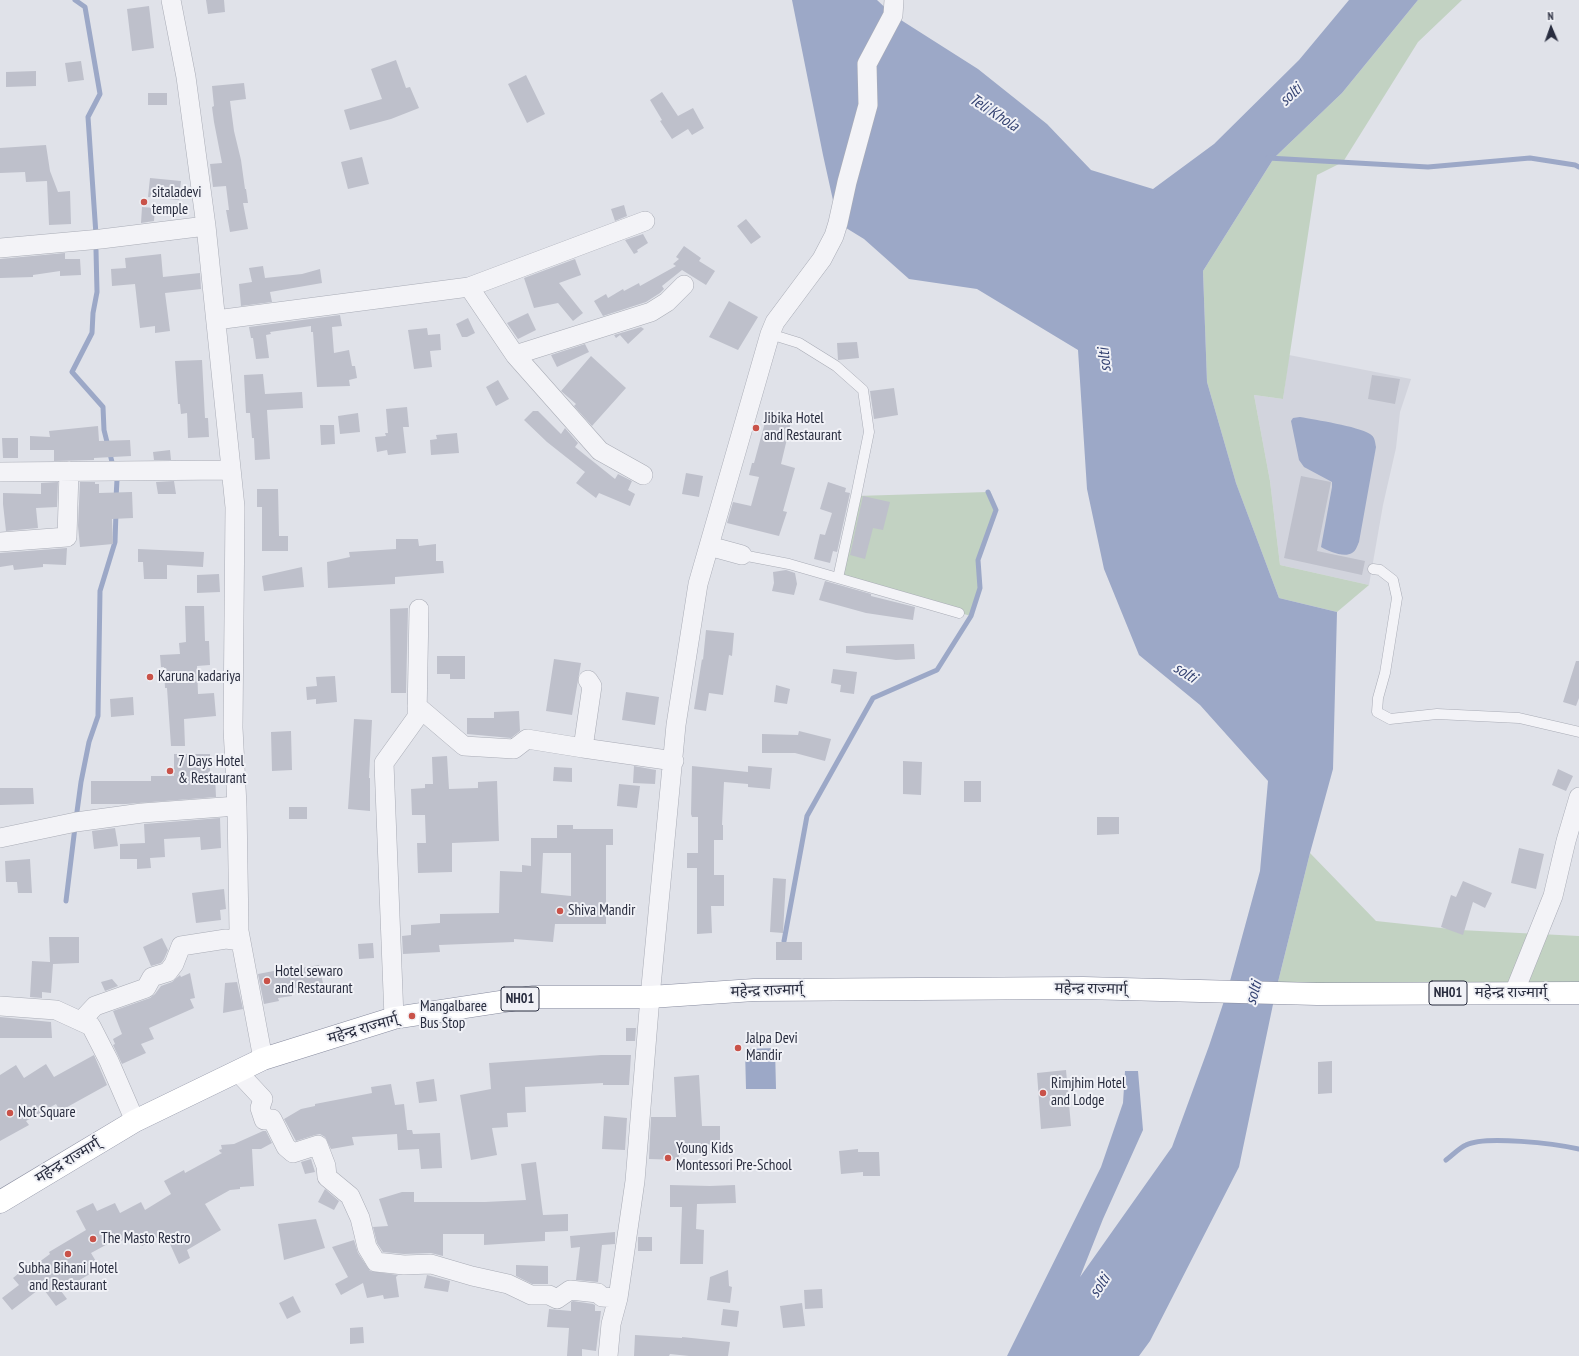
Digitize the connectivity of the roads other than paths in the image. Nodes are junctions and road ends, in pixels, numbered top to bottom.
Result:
1 (171, 0) edge
2 (894, 0) edge
3 (645, 221) dead end
4 (206, 226) junction
5 (0, 248) edge
6 (684, 285) dead end
7 (469, 287) junction
8 (216, 320) junction
9 (770, 334) junction
10 (515, 355) junction
11 (231, 470) junction
12 (69, 471) junction
13 (0, 472) edge
14 (643, 475) dead end
15 (0, 542) edge
16 (708, 546) junction
17 (742, 555) joint
18 (1373, 569) dead end
19 (838, 578) junction
20 (419, 609) dead end
21 (959, 612) dead end
22 (588, 680) dead end
23 (417, 706) junction
24 (1579, 732) edge
25 (583, 748) junction
26 (674, 761) junction
27 (1579, 797) edge
28 (237, 806) junction
29 (0, 838) edge
30 (241, 940) junction
31 (1514, 993) junction
32 (1579, 993) edge
33 (650, 997) junction
34 (0, 1006) edge
35 (394, 1018) junction
36 (81, 1021) junction
37 (263, 1059) junction
38 (237, 1072) junction
39 (135, 1121) junction
40 (0, 1202) edge
41 (618, 1298) junction
42 (608, 1356) edge

1 - 4 street
2 - 9 street
3 - 7 street
4 - 5 street
4 - 8 street
6 - 10 street
7 - 8 street
7 - 10 street
8 - 11 street
9 - 16 street
9 - 19 lane
10 - 14 street
11 - 12 street
11 - 28 street
12 - 13 street
12 - 15 street
16 - 17 street
16 - 26 street
17 - 19 lane
18 - 24 lane
19 - 21 lane
20 - 23 street
22 - 25 street
23 - 25 street
23 - 35 street
25 - 26 street
26 - 33 street
27 - 31 street
28 - 29 street
28 - 30 street
30 - 36 street
30 - 37 street
31 - 32 highway, महेन्द्र राज्मार्ग् / NH01
31 - 33 highway, महेन्द्र राज्मार्ग् / NH01
33 - 35 highway, महेन्द्र राज्मार्ग् / NH01
33 - 41 street
34 - 36 street
35 - 37 highway, महेन्द्र राज्मार्ग् / NH01
36 - 39 street
37 - 38 highway, महेन्द्र राज्मार्ग् / NH01
38 - 39 highway, महेन्द्र राज्मार्ग् / NH01
38 - 41 street
39 - 40 highway, महेन्द्र राज्मार्ग् / NH01
41 - 42 street

